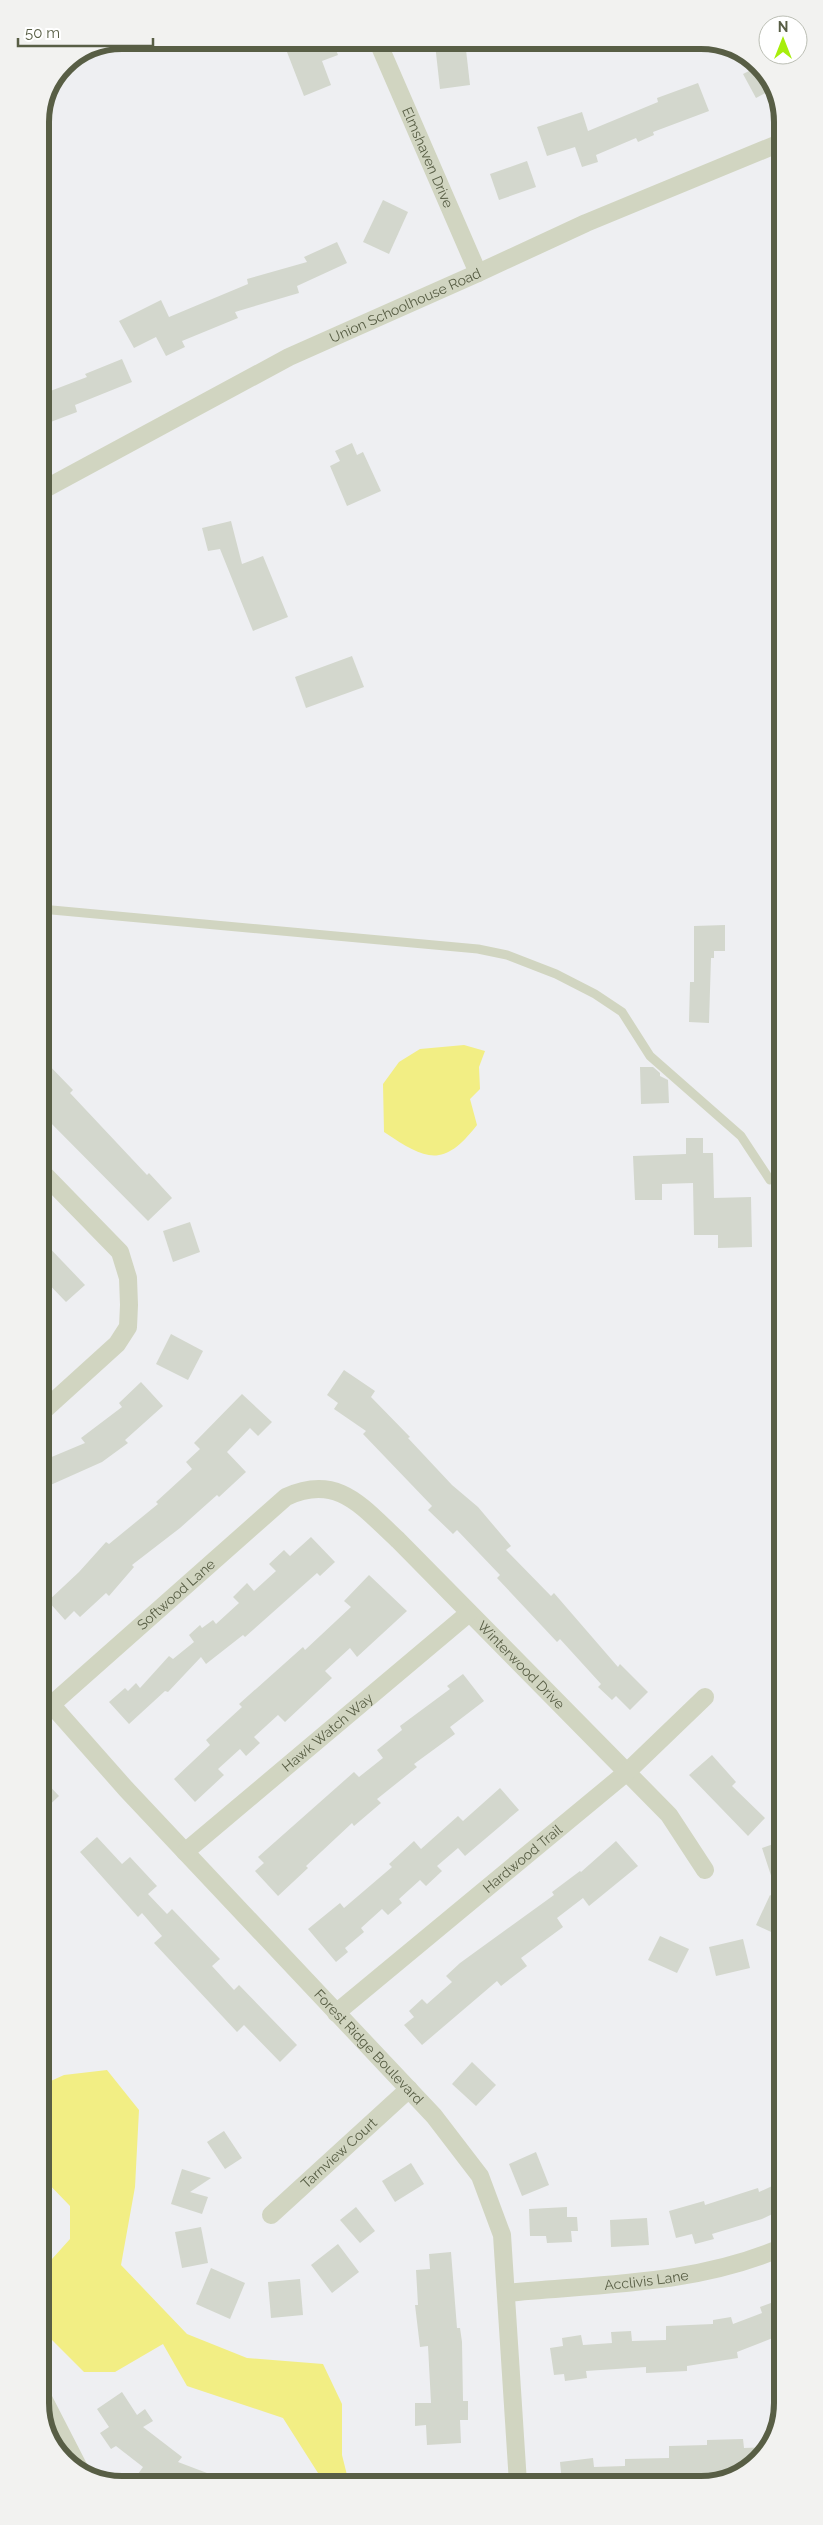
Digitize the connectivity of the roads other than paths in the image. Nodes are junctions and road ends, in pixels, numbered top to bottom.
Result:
1 (381, 49) edge
2 (774, 146) edge
3 (478, 273) junction
4 (49, 487) edge
5 (49, 910) edge
6 (49, 1179) edge
7 (770, 1180) dead end
8 (49, 1406) edge
9 (315, 1488) joint
10 (469, 1613) junction
11 (705, 1698) dead end
12 (49, 1701) edge
13 (49, 1708) edge
14 (626, 1772) junction
15 (185, 1852) junction
16 (705, 1870) dead end
17 (336, 2013) junction
18 (409, 2089) junction
19 (270, 2215) dead end
20 (774, 2251) edge
21 (506, 2293) junction
22 (49, 2410) edge
23 (74, 2458) edge
24 (518, 2476) edge

1 - 3 street, Elmshaven Drive
2 - 3 street, Union Schoolhouse Road
3 - 4 street, Union Schoolhouse Road
5 - 7 lane
6 - 8 street
9 - 10 street, Winterwood Drive
9 - 12 street, Softwood Lane
10 - 14 street, Winterwood Drive
10 - 15 street, Hawk Watch Way
11 - 14 street, Hardwood Trail
13 - 15 street, Forest Ridge Boulevard
14 - 16 street, Winterwood Drive
14 - 17 street, Hardwood Trail
15 - 17 street, Forest Ridge Boulevard
17 - 18 street, Forest Ridge Boulevard
18 - 19 street, Tarnview Court
18 - 21 street, Forest Ridge Boulevard
20 - 21 street, Acclivis Lane
21 - 24 street, Forest Ridge Boulevard
22 - 23 street

